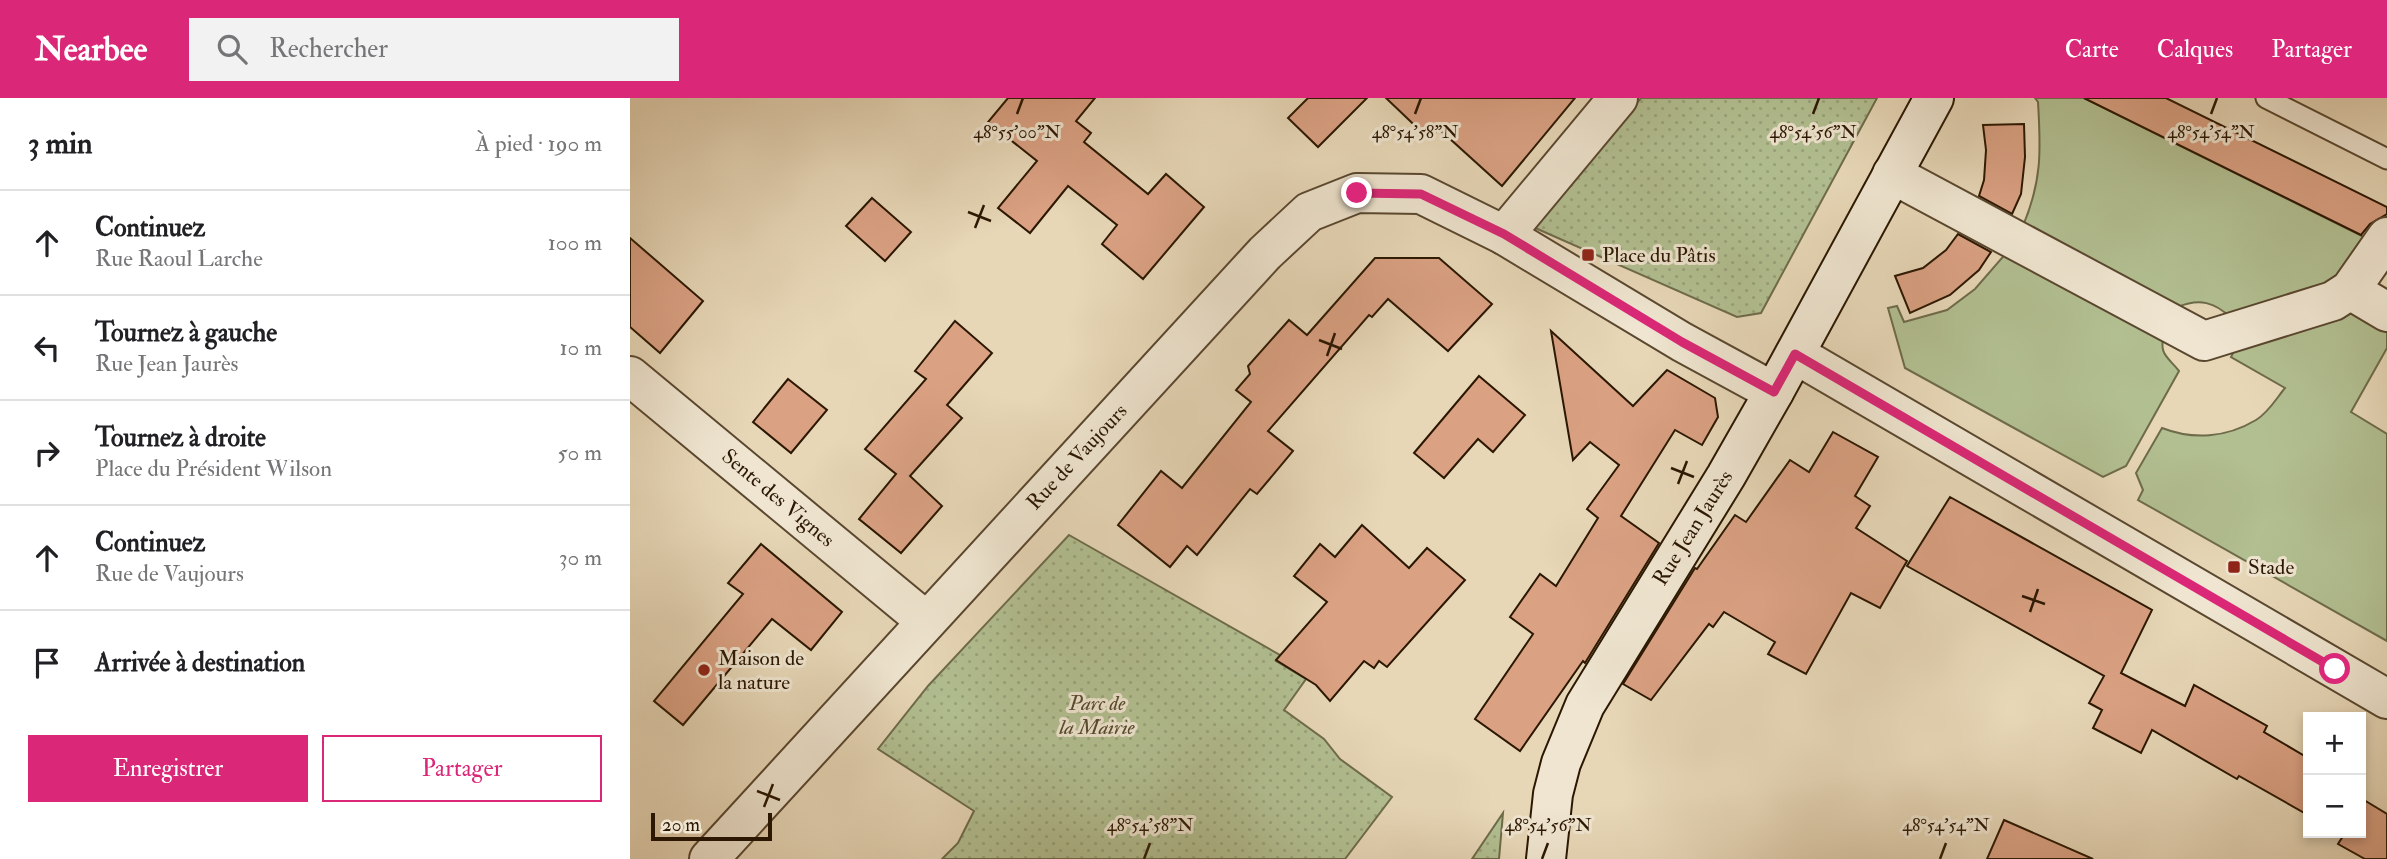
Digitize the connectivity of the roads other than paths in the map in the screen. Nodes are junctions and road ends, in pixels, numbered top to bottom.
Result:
1 (1618, 98) edge
2 (1934, 98) edge
3 (2266, 98) edge
4 (2387, 159) edge
5 (1892, 173) junction
6 (1504, 234) junction
7 (2387, 237) edge
8 (2350, 290) junction
9 (2387, 312) edge
10 (1795, 354) junction
11 (630, 376) edge
12 (1774, 392) junction
13 (926, 621) junction
14 (2387, 699) edge
15 (709, 859) edge
16 (1546, 859) edge

1 - 6 street
2 - 5 street, Rue Jean Jaurès
3 - 4 lane
5 - 8 street
5 - 10 street, Rue Jean Jaurès
6 - 12 street, Rue de Vaujours
6 - 13 street, Rue de Vaujours
7 - 8 street
8 - 9 street
10 - 12 street, Rue Jean Jaurès
10 - 14 street
11 - 13 street, Sente des Vignes
12 - 16 street, Rue Jean Jaurès
13 - 15 street, Rue de Vaujours

